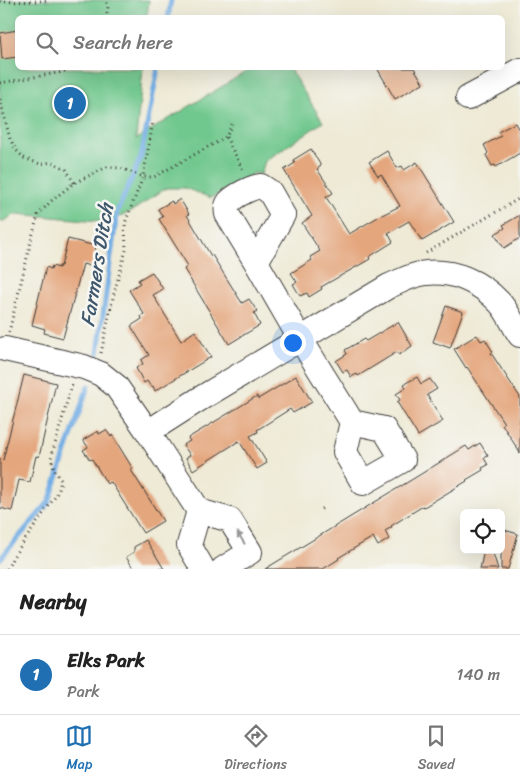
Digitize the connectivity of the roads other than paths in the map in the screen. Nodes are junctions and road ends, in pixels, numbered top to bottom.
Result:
1 (520, 70) edge
2 (468, 98) dead end
3 (256, 262) junction
4 (520, 335) edge
5 (301, 340) junction
6 (2, 355) edge
7 (352, 422) dead end
8 (148, 432) junction
9 (199, 511) junction
10 (203, 569) edge
11 (223, 569) edge

1 - 2 street
3 - 3 street
3 - 5 street
4 - 5 street
5 - 7 street
5 - 8 street
6 - 8 street
8 - 9 street
9 - 10 street
11 -> 9 street

